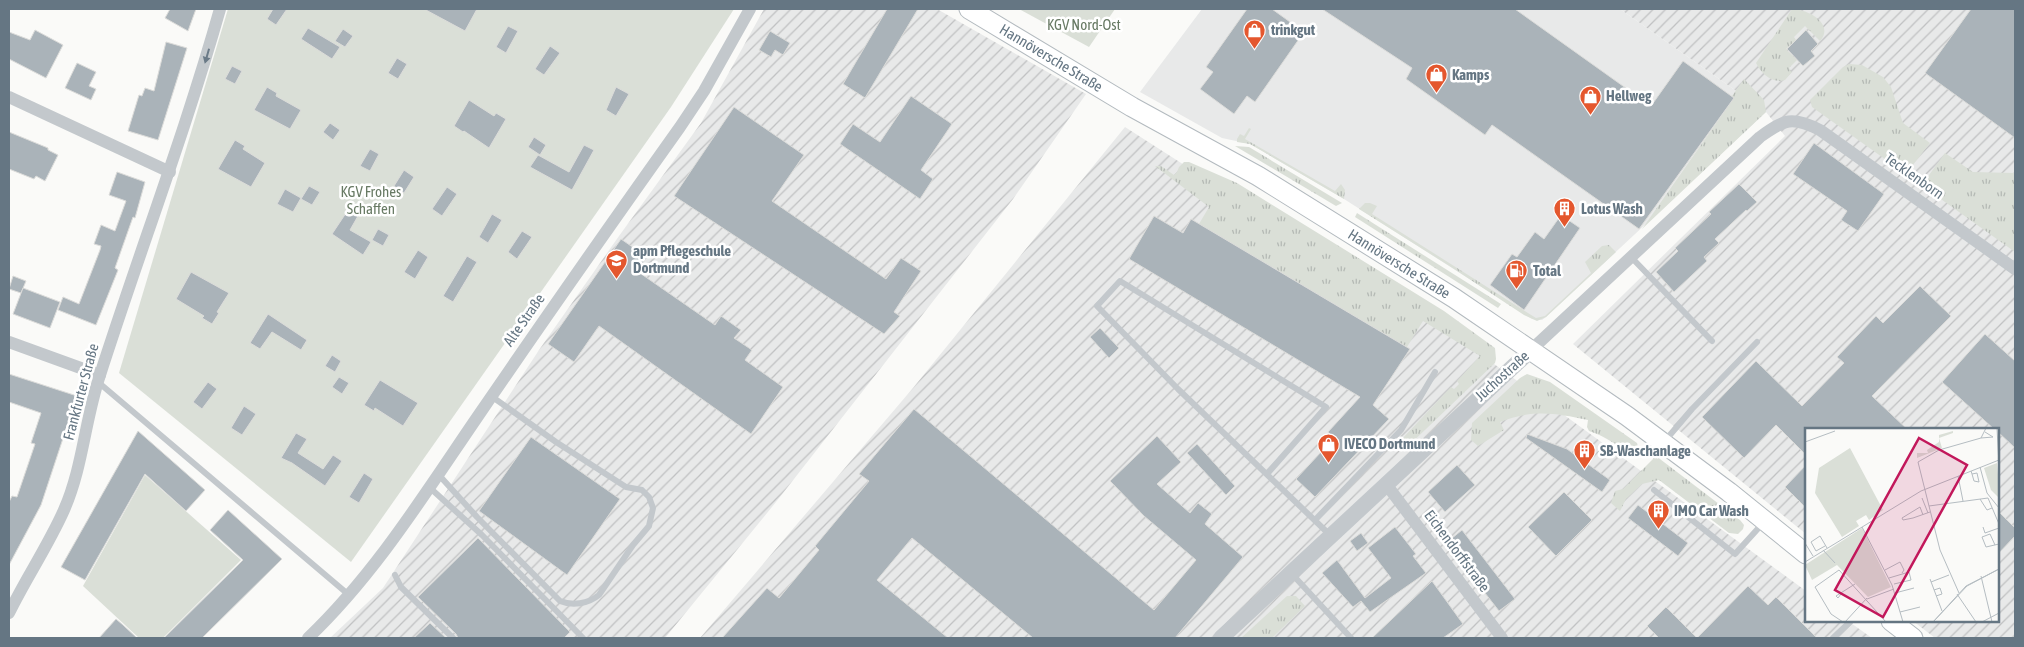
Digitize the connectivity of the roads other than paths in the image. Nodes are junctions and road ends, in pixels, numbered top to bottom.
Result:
1 (220, 9) edge
2 (750, 9) edge
3 (969, 9) edge
4 (9, 97) edge
5 (1789, 121) joint
6 (170, 172) junction
7 (1631, 257) junction
8 (2015, 269) edge
9 (1712, 341) dead end
10 (9, 342) edge
11 (1757, 342) dead end
12 (1531, 350) junction
13 (1435, 372) dead end
14 (99, 379) junction
15 (492, 396) junction
16 (1663, 443) junction
17 (438, 474) junction
18 (1267, 474) junction
19 (1386, 484) junction
20 (429, 488) junction
21 (1654, 490) dead end
22 (1315, 520) junction
23 (1765, 521) junction
24 (1331, 536) junction
25 (1805, 553) edge
26 (1291, 573) junction
27 (394, 575) dead end
28 (349, 595) junction
29 (9, 613) edge
30 (1849, 622) edge
31 (1892, 622) edge
32 (309, 638) edge
33 (453, 638) edge
34 (583, 638) edge
35 (1220, 638) edge
36 (1350, 638) edge
37 (1502, 638) edge
38 (1833, 638) edge
39 (1913, 638) edge

1 -> 6 street, Frankfurter Straße
2 - 15 street, Alte Straße
3 - 12 main road, Hannöversche Straße
4 - 6 street
5 - 7 street, Juchostraße
5 - 8 street, Tecklenborn
6 - 14 street, Frankfurter Straße
7 - 9 lane
7 - 12 street, Juchostraße
10 - 14 street
11 - 16 lane
12 - 16 main road, Hannöversche Straße
12 - 19 street, Juchostraße
13 - 22 lane
14 - 28 lane
14 - 29 street, Frankfurter Straße
15 - 17 street, Alte Straße
15 - 17 lane
16 - 23 main road, Hannöversche Straße
17 - 20 street, Alte Straße
18 - 18 lane
18 - 22 lane
19 - 24 street, Juchostraße
19 - 37 street, Eichendorffstraße
20 - 28 street, Alte Straße
20 - 34 lane
21 - 23 lane
22 - 24 lane
23 - 25 main road, Hannöversche Straße
24 - 26 street, Juchostraße
26 - 35 street, Juchostraße
26 - 36 lane
27 - 33 lane
28 - 32 street, Alte Straße
30 - 38 lane
31 - 39 main road

